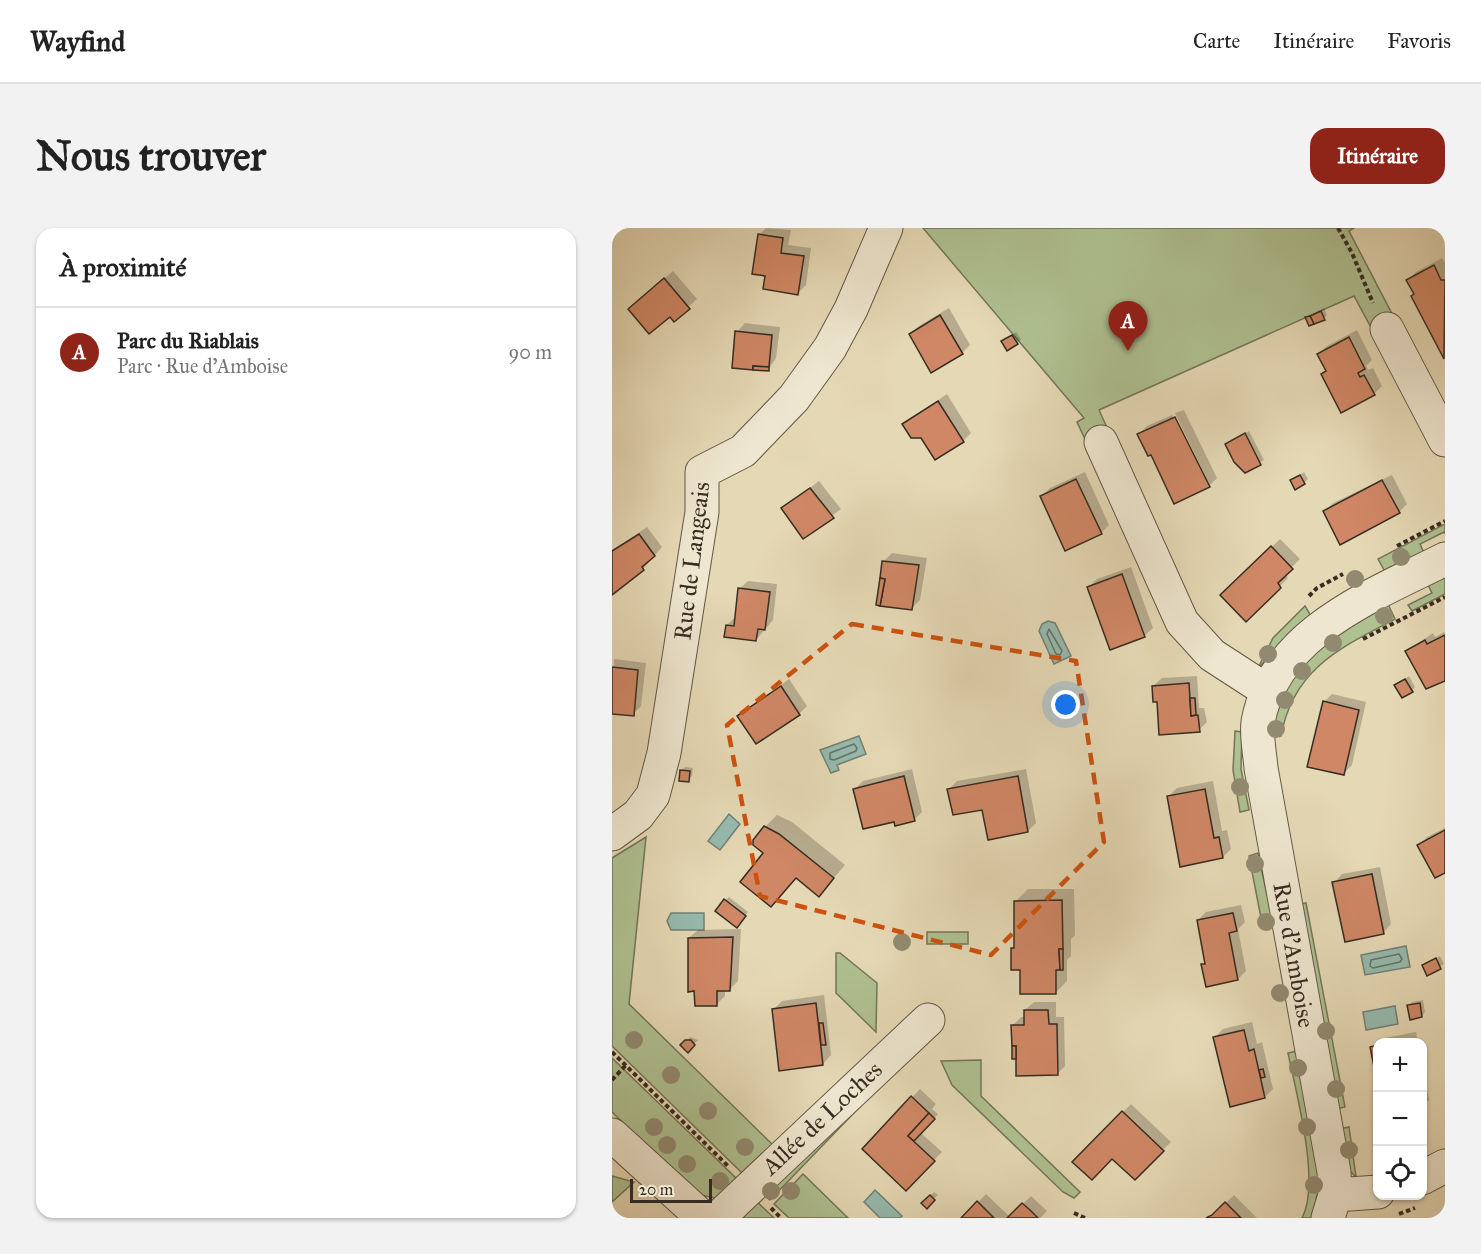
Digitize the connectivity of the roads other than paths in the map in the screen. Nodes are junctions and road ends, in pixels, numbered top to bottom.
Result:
1 (886, 228) edge
2 (1387, 329) road end
3 (1445, 440) edge
4 (1101, 442) dead end
5 (1445, 559) edge
6 (1269, 692) junction
7 (612, 834) edge
8 (928, 1020) dead end
9 (612, 1135) edge
10 (1445, 1166) edge
11 (1427, 1185) edge
12 (1387, 1203) edge
13 (1331, 1207) edge
14 (703, 1218) edge
15 (718, 1218) edge

1 - 7 street, Rue de Langeais
2 - 3 street
4 - 6 street
5 - 6 street, Rue d'Amboise
6 - 13 street, Rue d'Amboise
8 - 15 street, Allée de Loches
9 - 14 street
10 - 11 street
12 - 13 street

